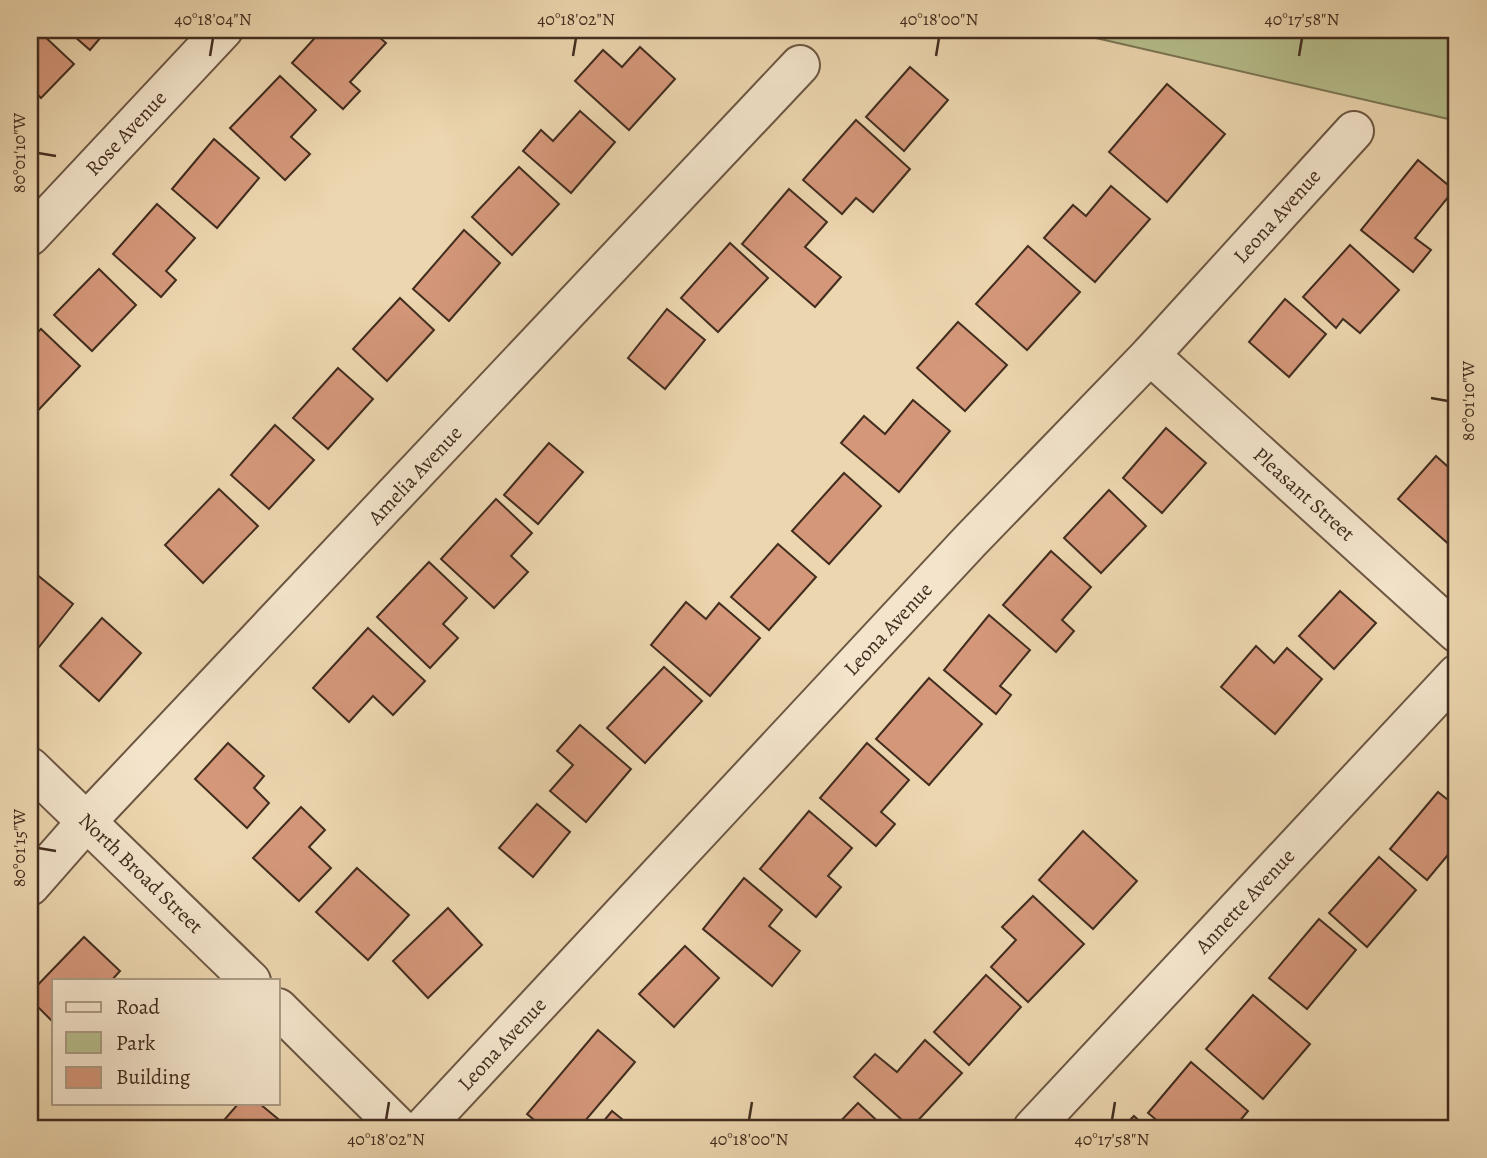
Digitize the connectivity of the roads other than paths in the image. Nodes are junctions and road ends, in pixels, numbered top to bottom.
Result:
1 (223, 30) edge
2 (800, 65) dead end
3 (1354, 131) dead end
4 (30, 236) edge
5 (1150, 355) junction
6 (1457, 633) edge
7 (1457, 674) edge
8 (30, 767) edge
9 (88, 820) junction
10 (30, 886) edge
11 (249, 979) edge
12 (280, 1010) edge
13 (400, 1128) edge
14 (423, 1128) edge
15 (1033, 1128) edge

1 - 4 street, Rose Avenue
2 - 9 street, Amelia Avenue
3 - 5 street, Leona Avenue
5 - 6 street, Pleasant Street
5 - 14 street, Leona Avenue
7 - 15 street, Annette Avenue
8 - 9 street, North Broad Street
9 - 10 street, Amelia Avenue
9 - 11 street, North Broad Street
12 - 13 street

